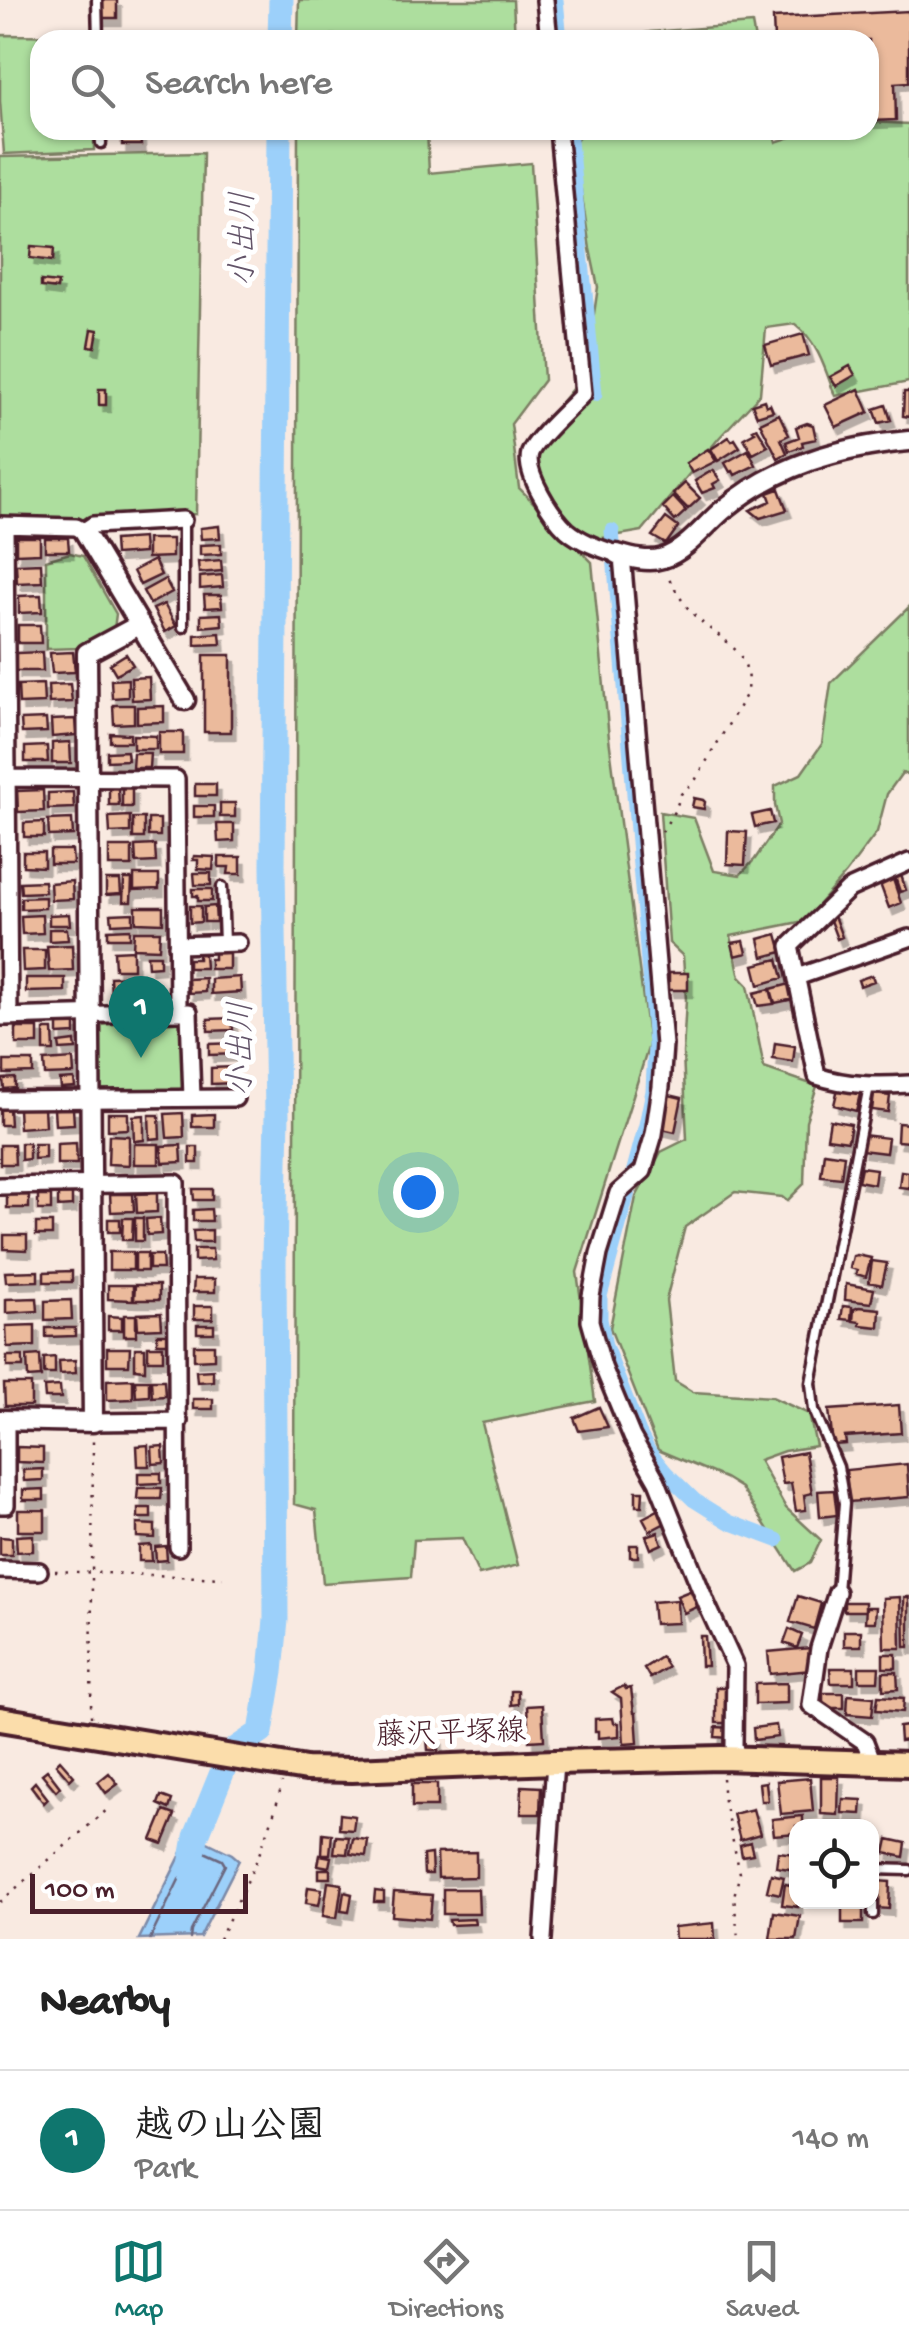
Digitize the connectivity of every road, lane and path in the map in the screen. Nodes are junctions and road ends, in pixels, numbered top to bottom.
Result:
1 (97, 0) edge
2 (545, 0) edge
3 (98, 30) edge
4 (548, 30) edge
5 (101, 140) edge
6 (559, 140) edge
7 (101, 143) dead end
8 (909, 441) edge
9 (183, 520) joint
10 (2, 526) edge
11 (84, 531) junction
12 (616, 553) junction
13 (661, 559) junction
14 (139, 625) junction
15 (184, 627) dead end
16 (3, 638) edge
17 (185, 700) dead end
18 (4, 778) edge
19 (88, 778) junction
20 (648, 854) junction
21 (4, 861) edge
22 (909, 862) edge
23 (222, 888) dead end
24 (909, 938) edge
25 (4, 940) edge
26 (231, 943) joint
27 (178, 944) junction
28 (797, 977) junction
29 (178, 1012) junction
30 (90, 1014) junction
31 (5, 1017) edge
32 (909, 1084) edge
33 (868, 1086) junction
34 (192, 1098) junction
35 (235, 1098) dead end
36 (90, 1099) junction
37 (0, 1100) edge
38 (91, 1185) junction
39 (0, 1186) edge
40 (3, 1420) edge
41 (179, 1421) junction
42 (93, 1422) junction
43 (0, 1505) edge
44 (178, 1547) dead end
45 (0, 1570) edge
46 (40, 1571) joint
47 (93, 1572) junction
48 (223, 1578) dead end
49 (837, 1592) joint
50 (0, 1719) edge
51 (91, 1734) junction
52 (729, 1759) junction
53 (555, 1762) junction
54 (873, 1763) junction
55 (906, 1769) edge
56 (284, 1771) junction
57 (108, 1808) dead end
58 (879, 1870) edge
59 (909, 1870) edge
60 (0, 1902) edge
61 (872, 1909) edge
62 (872, 1914) dead end
63 (219, 1939) edge
64 (543, 1939) edge
65 (738, 1939) edge

1 - 3 lane
2 - 4 street
5 - 7 lane
6 - 12 street
8 - 13 street
9 - 11 street
9 - 15 lane
10 - 11 street
10 - 16 street
11 - 14 street
12 - 13 street
12 - 20 street
13 - 20 path
14 - 17 street
14 - 19 street
16 - 18 street
18 - 19 street
18 - 21 street
19 - 27 street
19 - 30 street
20 - 52 street
21 - 25 street
22 - 28 street
23 - 26 lane
24 - 28 street
25 - 31 street
26 - 27 street
27 - 29 street
28 - 33 street
29 - 30 street
29 - 34 street
30 - 31 street
30 - 36 street
32 - 33 street
33 - 49 lane
34 - 35 street
34 - 36 street
36 - 37 street
36 - 38 street
38 - 39 street
38 - 41 street
38 - 42 street
40 - 42 street
40 - 43 street
41 - 42 street
41 - 44 street
42 - 47 path
45 - 46 street
46 - 47 path
47 - 48 path
47 - 51 path
49 - 54 street
50 - 51 main road, 藤沢平塚線
51 - 56 main road, 藤沢平塚線
52 - 53 main road, 藤沢平塚線
52 - 54 main road, 藤沢平塚線
52 - 65 path
53 - 56 main road, 藤沢平塚線
53 - 64 street
54 - 55 main road, 藤沢平塚線
56 - 63 path
57 - 60 path
58 - 59 lane
61 - 62 lane

